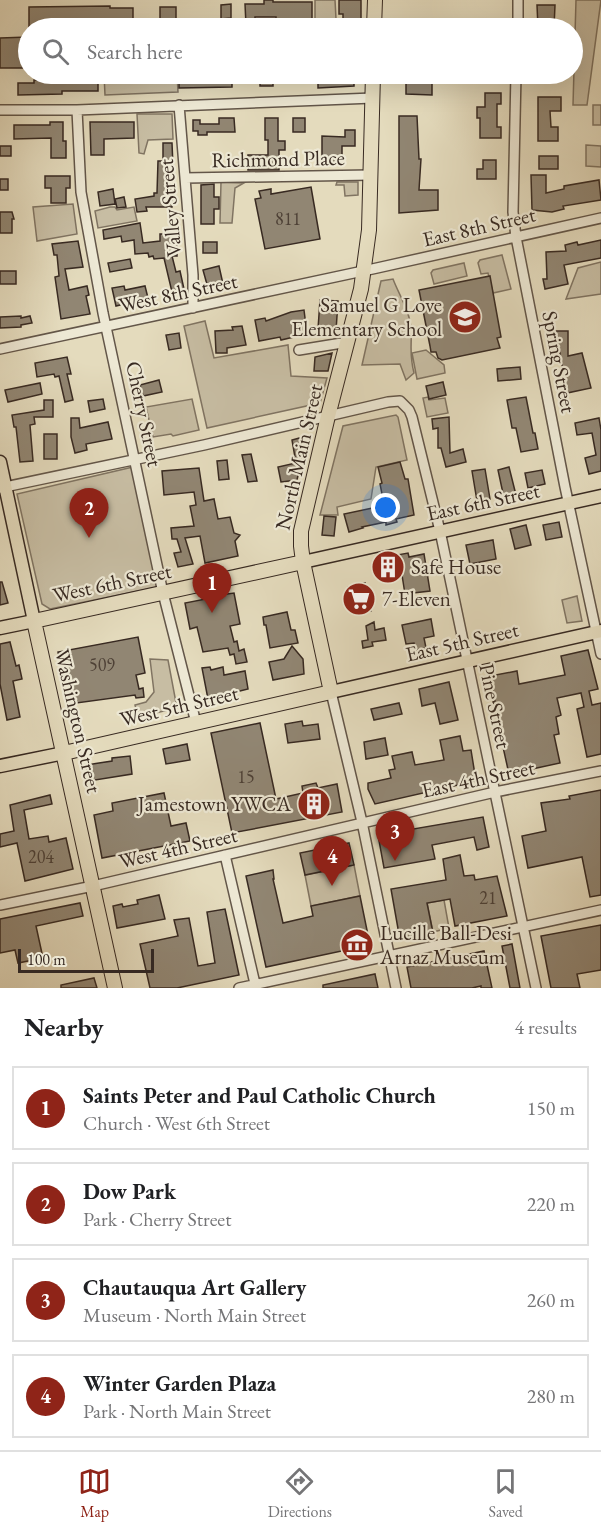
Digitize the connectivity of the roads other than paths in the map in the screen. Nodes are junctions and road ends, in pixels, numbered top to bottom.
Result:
1 (375, 0) edge
2 (518, 0) edge
3 (374, 18) edge
4 (518, 18) edge
5 (373, 84) edge
6 (516, 84) edge
7 (372, 98) junction
8 (179, 105) junction
9 (0, 110) edge
10 (77, 110) junction
11 (370, 175) junction
12 (185, 178) junction
13 (601, 218) edge
14 (516, 237) junction
15 (364, 271) junction
16 (193, 308) junction
17 (106, 327) junction
18 (348, 342) junction
19 (0, 349) edge
20 (299, 350) dead end
21 (328, 416) junction
22 (135, 459) junction
23 (0, 462) edge
24 (3, 487) edge
25 (601, 496) edge
26 (568, 503) junction
27 (305, 514) junction
28 (440, 531) junction
29 (303, 562) junction
30 (283, 567) junction
31 (163, 593) junction
32 (34, 621) junction
33 (0, 628) edge
34 (599, 632) edge
35 (601, 654) edge
36 (467, 660) junction
37 (331, 692) junction
38 (196, 723) junction
39 (64, 753) junction
40 (0, 766) edge
41 (601, 771) edge
42 (495, 792) junction
43 (362, 822) junction
44 (225, 855) junction
45 (93, 886) junction
46 (0, 905) edge
47 (601, 910) edge
48 (523, 926) junction
49 (389, 956) junction
50 (256, 986) edge
51 (115, 988) edge
52 (239, 988) edge
53 (396, 988) edge
54 (536, 988) edge

1 - 3 highway
2 - 4 street
5 - 7 highway, North Main Street
6 - 14 street, Spring Street
7 - 8 street
7 - 11 highway, North Main Street
8 - 10 street
8 - 12 street, Valley Street
9 - 10 street
10 - 17 street, Cherry Street
11 - 12 street, Richmond Place
11 - 15 highway, North Main Street
12 - 16 street, Valley Street
13 - 14 street, East 8th Street
14 - 15 street, East 8th Street
14 - 26 street, Spring Street
15 - 16 street, West 8th Street
15 - 18 highway, North Main Street
16 - 17 street, West 8th Street
17 - 19 street, West 8th Street
17 - 22 street, Cherry Street
18 - 20 street
18 - 21 highway, North Main Street
21 - 22 street
21 - 27 highway, North Main Street
21 - 28 street, Pine Street
22 - 24 street
22 - 31 street, Cherry Street
23 - 24 main road, Washington Street
24 - 32 main road, Washington Street
25 - 26 main road, East 6th Street
26 - 28 main road, East 6th Street
26 - 34 street, Spring Street
27 - 29 highway, North Main Street
27 - 30 highway
28 - 29 main road, East 6th Street
28 - 36 street, Pine Street
29 - 30 highway, West 6th Street
29 - 37 highway, North Main Street
30 - 31 highway, West 6th Street
31 - 32 highway, West 6th Street
31 - 38 street, Cherry Street
32 - 33 main road, West 6th Street
32 - 39 highway, Washington Street
34 - 35 street, Spring Street
34 - 36 main road, East 5th Street
36 - 37 main road, East 5th Street
36 - 42 street, Pine Street
37 - 38 highway, West 5th Street
37 - 43 street, North Main Street
38 - 39 highway, West 5th Street
39 - 40 main road, West 5th Street
39 - 45 highway, Washington Street
41 - 42 street, East 4th Street
42 - 43 street, East 4th Street
42 - 48 street, Pine Street
43 - 44 street, West 4th Street
43 - 49 street, North Main Street
44 - 45 street, West 4th Street
44 - 50 street
45 - 46 street, West 4th Street
45 - 51 highway, Washington Street
47 - 48 street
48 - 49 street
48 - 54 street, Pine Street
49 - 50 street
49 - 53 street, North Main Street
50 - 52 street

